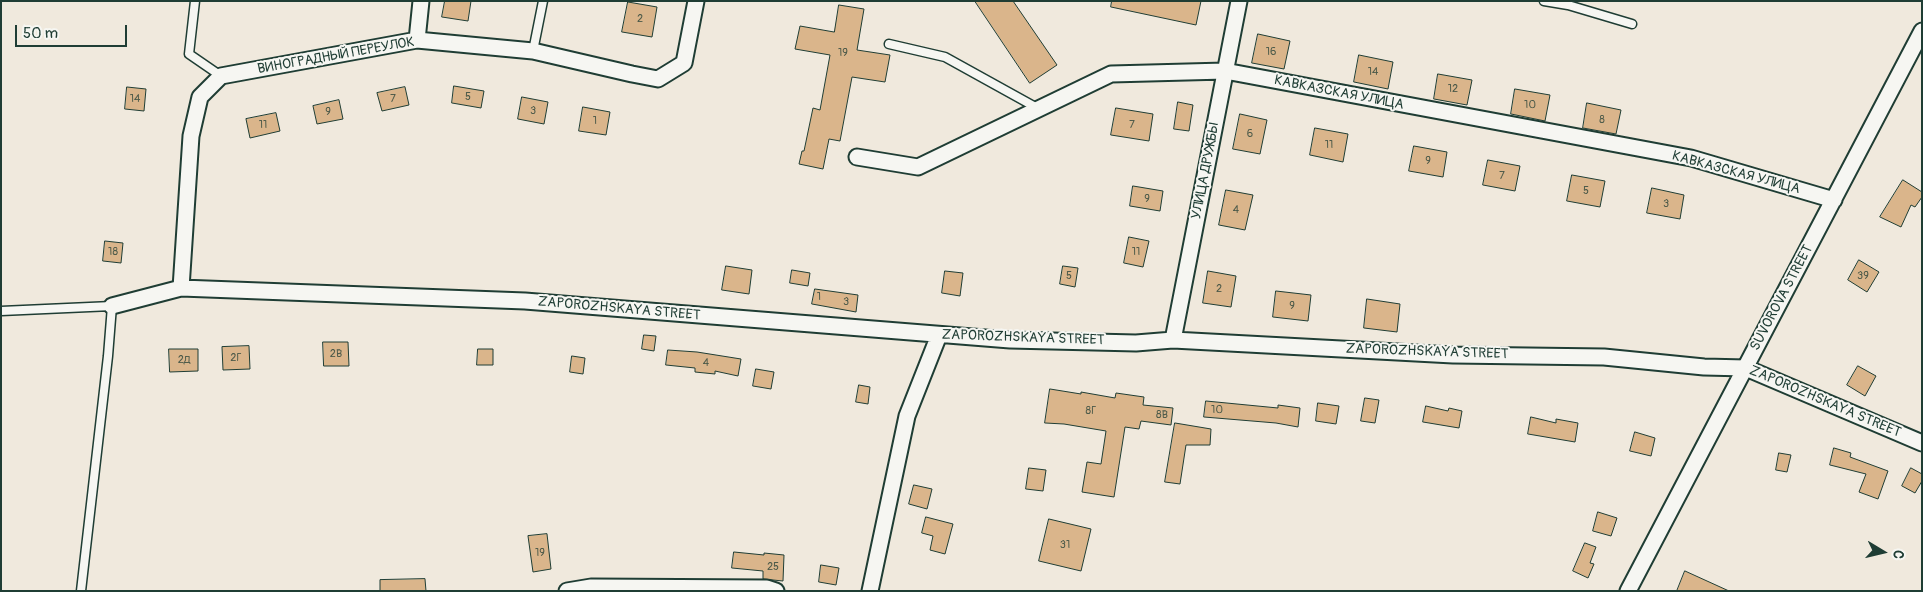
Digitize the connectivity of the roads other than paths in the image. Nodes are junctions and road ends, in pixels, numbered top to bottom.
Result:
1 (195, 1) edge
2 (421, 1) edge
3 (543, 1) edge
4 (696, 1) edge
5 (1239, 1) edge
6 (1544, 1) edge
7 (1632, 24) dead end
8 (1922, 30) edge
9 (417, 40) junction
10 (889, 44) dead end
11 (533, 51) junction
12 (1225, 71) junction
13 (222, 76) junction
14 (1039, 109) junction
15 (857, 157) dead end
16 (1834, 200) junction
17 (181, 288) junction
18 (112, 306) junction
19 (1, 310) edge
20 (939, 335) junction
21 (1173, 340) junction
22 (1746, 368) junction
23 (1922, 443) edge
24 (590, 589) edge
25 (81, 591) edge
26 (567, 591) edge
27 (776, 591) edge
28 (870, 591) edge
29 (1628, 591) edge

1 - 13 lane
2 - 9 street
3 - 11 lane
4 - 11 street, ВИНОГРАДНЫЙ ПЕРЕУЛОК
5 - 12 street, УЛИЦА ДРУЖБЫ
6 - 7 lane
8 - 16 street, SUVOROVA STREET
9 - 11 street, ВИНОГРАДНЫЙ ПЕРЕУЛОК
9 - 13 street, ВИНОГРАДНЫЙ ПЕРЕУЛОК
10 - 14 lane
12 - 14 street, КАВКАЗСКАЯ УЛИЦА
12 - 16 street, КАВКАЗСКАЯ УЛИЦА
12 - 21 street, УЛИЦА ДРУЖБЫ
13 - 17 street
14 - 15 street, КАВКАЗСКАЯ УЛИЦА
16 - 22 street, SUVOROVA STREET
17 - 18 street, ZAPOROZHSKAYA STREET
17 - 20 street, ZAPOROZHSKAYA STREET
18 - 19 lane
18 - 25 lane
20 - 21 street, ZAPOROZHSKAYA STREET
20 - 28 street
21 - 22 street, ZAPOROZHSKAYA STREET
22 - 23 street, ZAPOROZHSKAYA STREET
22 - 29 street, SUVOROVA STREET
24 - 26 street
24 - 27 street

